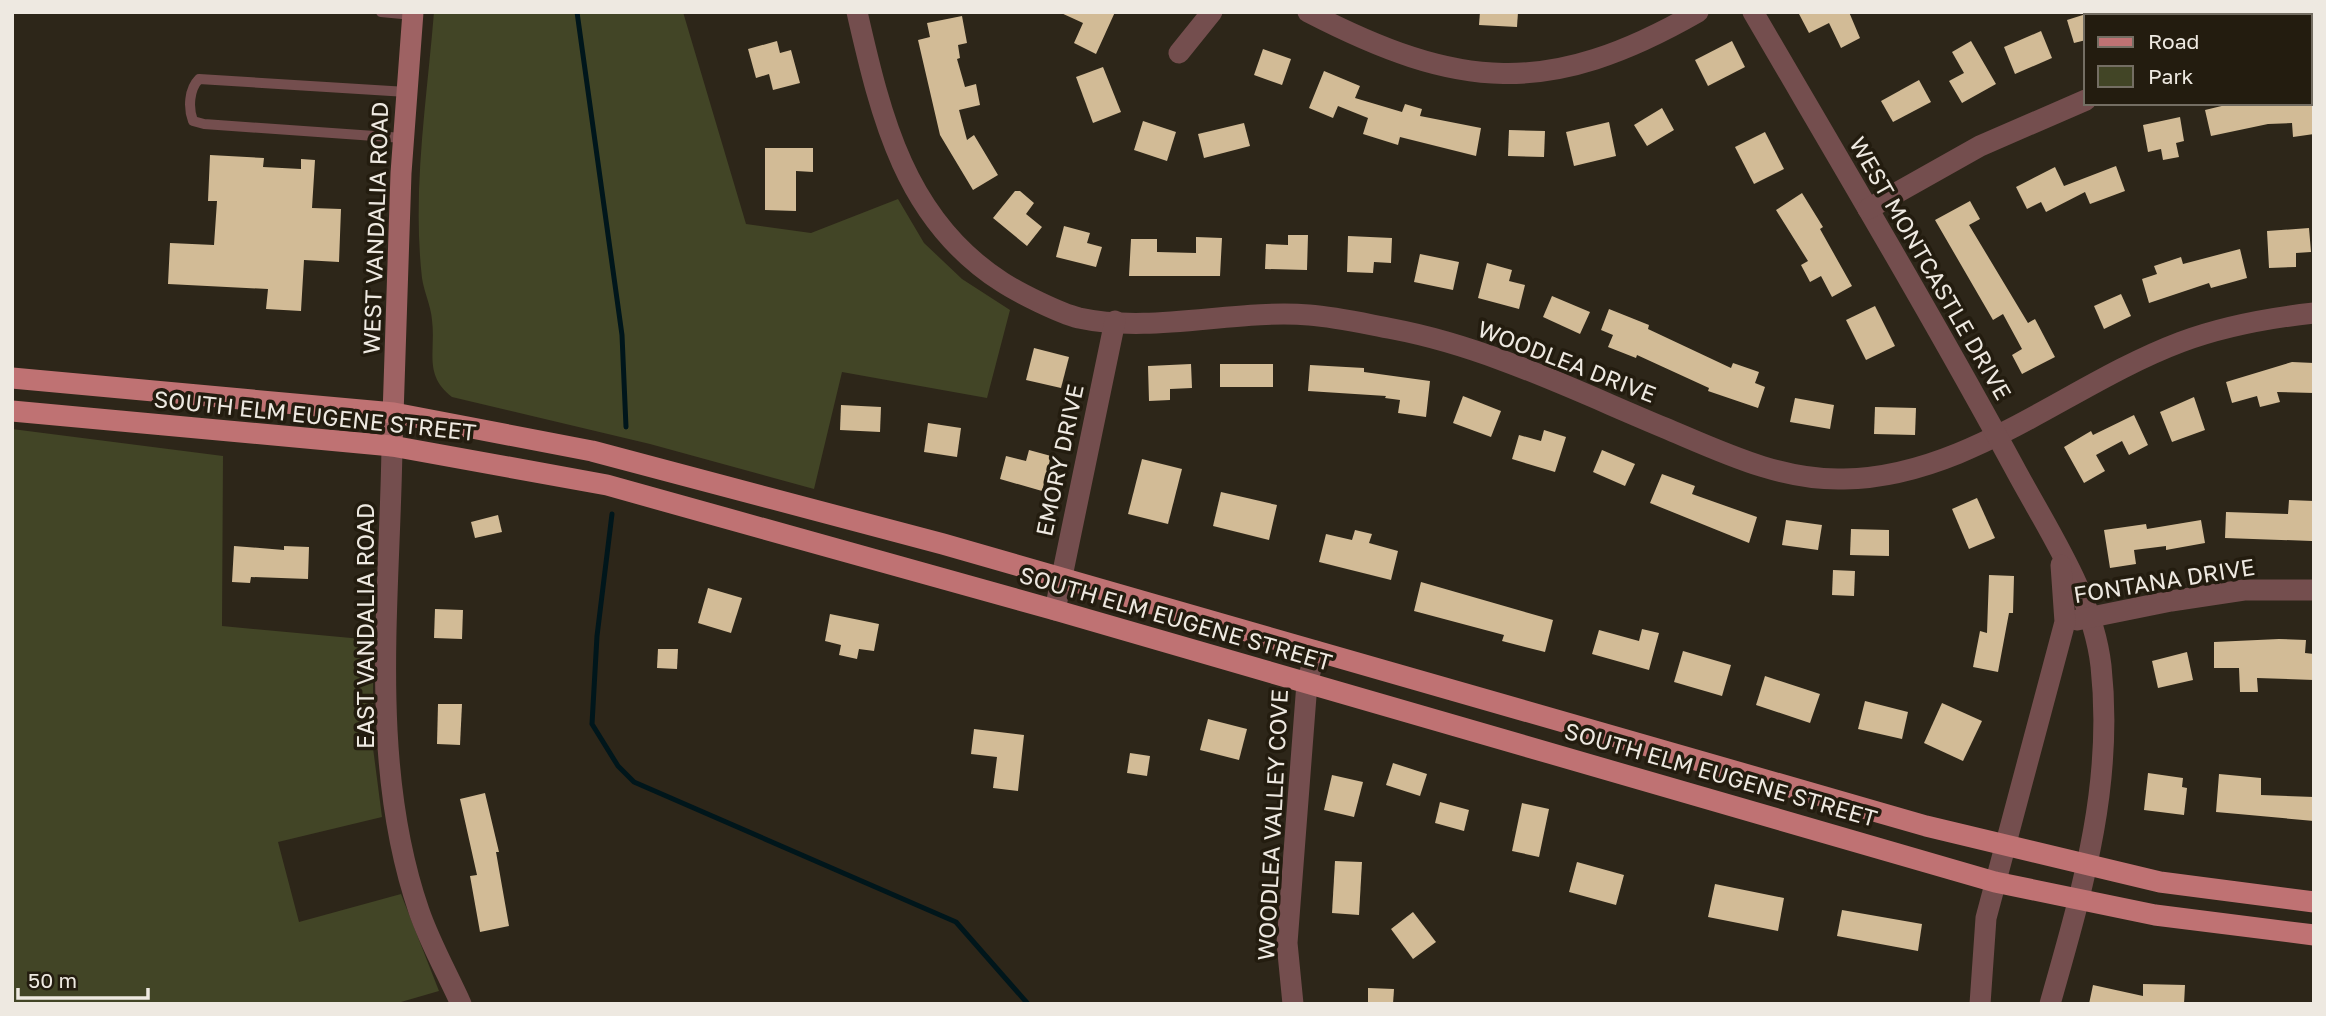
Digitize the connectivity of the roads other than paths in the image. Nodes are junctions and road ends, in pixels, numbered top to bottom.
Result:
1 (381, 12) edge
2 (856, 12) edge
3 (1212, 12) edge
4 (1308, 12) edge
5 (1698, 12) edge
6 (1753, 12) edge
7 (413, 14) edge
8 (1179, 53) dead end
9 (407, 92) junction
10 (2084, 101) edge
11 (403, 138) junction
12 (1868, 209) junction
13 (2314, 313) edge
14 (1115, 321) junction
15 (12, 378) edge
16 (12, 411) edge
17 (394, 413) junction
18 (1996, 435) junction
19 (392, 446) junction
20 (2060, 553) junction
21 (1062, 578) junction
22 (2314, 590) edge
23 (1055, 610) junction
24 (2091, 619) junction
25 (2065, 622) junction
26 (1316, 651) junction
27 (1307, 683) junction
28 (2004, 845) junction
29 (2085, 866) junction
30 (1995, 882) junction
31 (2079, 900) junction
32 (2314, 902) edge
33 (2314, 935) edge
34 (461, 1004) edge
35 (1293, 1004) edge
36 (1980, 1004) edge
37 (2050, 1004) edge

1 - 7 lane
2 - 14 street, WOODLEA DRIVE
3 - 8 street
4 - 5 street
6 - 12 street, WEST MONTCASTLE DRIVE
7 - 9 main road, WEST VANDALIA ROAD
9 - 11 main road, WEST VANDALIA ROAD
9 - 11 lane
10 - 12 street
11 - 17 main road, WEST VANDALIA ROAD
12 - 18 street, WEST MONTCASTLE DRIVE
13 - 18 street, WOODLEA DRIVE
14 - 18 street, WOODLEA DRIVE
14 - 21 street, EMORY DRIVE
15 - 17 main road, SOUTH ELM EUGENE STREET
16 - 19 main road, SOUTH ELM EUGENE STREET
17 - 19 main road, WEST VANDALIA ROAD
17 - 21 main road, SOUTH ELM EUGENE STREET
18 - 20 street, WEST MONTCASTLE DRIVE
19 - 23 main road, SOUTH ELM EUGENE STREET
19 - 34 street, EAST VANDALIA ROAD
20 - 24 street, WEST MONTCASTLE DRIVE
20 - 25 street, WEST MONTCASTLE DRIVE
21 - 23 street, EMORY DRIVE
21 - 26 main road, SOUTH ELM EUGENE STREET
22 - 24 street, FONTANA DRIVE
23 - 27 main road, SOUTH ELM EUGENE STREET
24 - 25 street, FONTANA DRIVE
24 - 29 street, WEST MONTCASTLE DRIVE
25 - 28 street, WEST MONTCASTLE DRIVE
26 - 27 street, WOODLEA VALLEY COVE
26 - 28 main road, SOUTH ELM EUGENE STREET
27 - 30 main road, SOUTH ELM EUGENE STREET
27 - 35 street, WOODLEA VALLEY COVE
28 - 29 main road, SOUTH ELM EUGENE STREET
28 - 30 street, WEST MONTCASTLE DRIVE
29 - 31 street, WEST MONTCASTLE DRIVE
29 - 32 main road, SOUTH ELM EUGENE STREET
30 - 31 main road, SOUTH ELM EUGENE STREET
30 - 36 street, WEST MONTCASTLE DRIVE
31 - 33 main road, SOUTH ELM EUGENE STREET
31 - 37 street, WEST MONTCASTLE DRIVE

